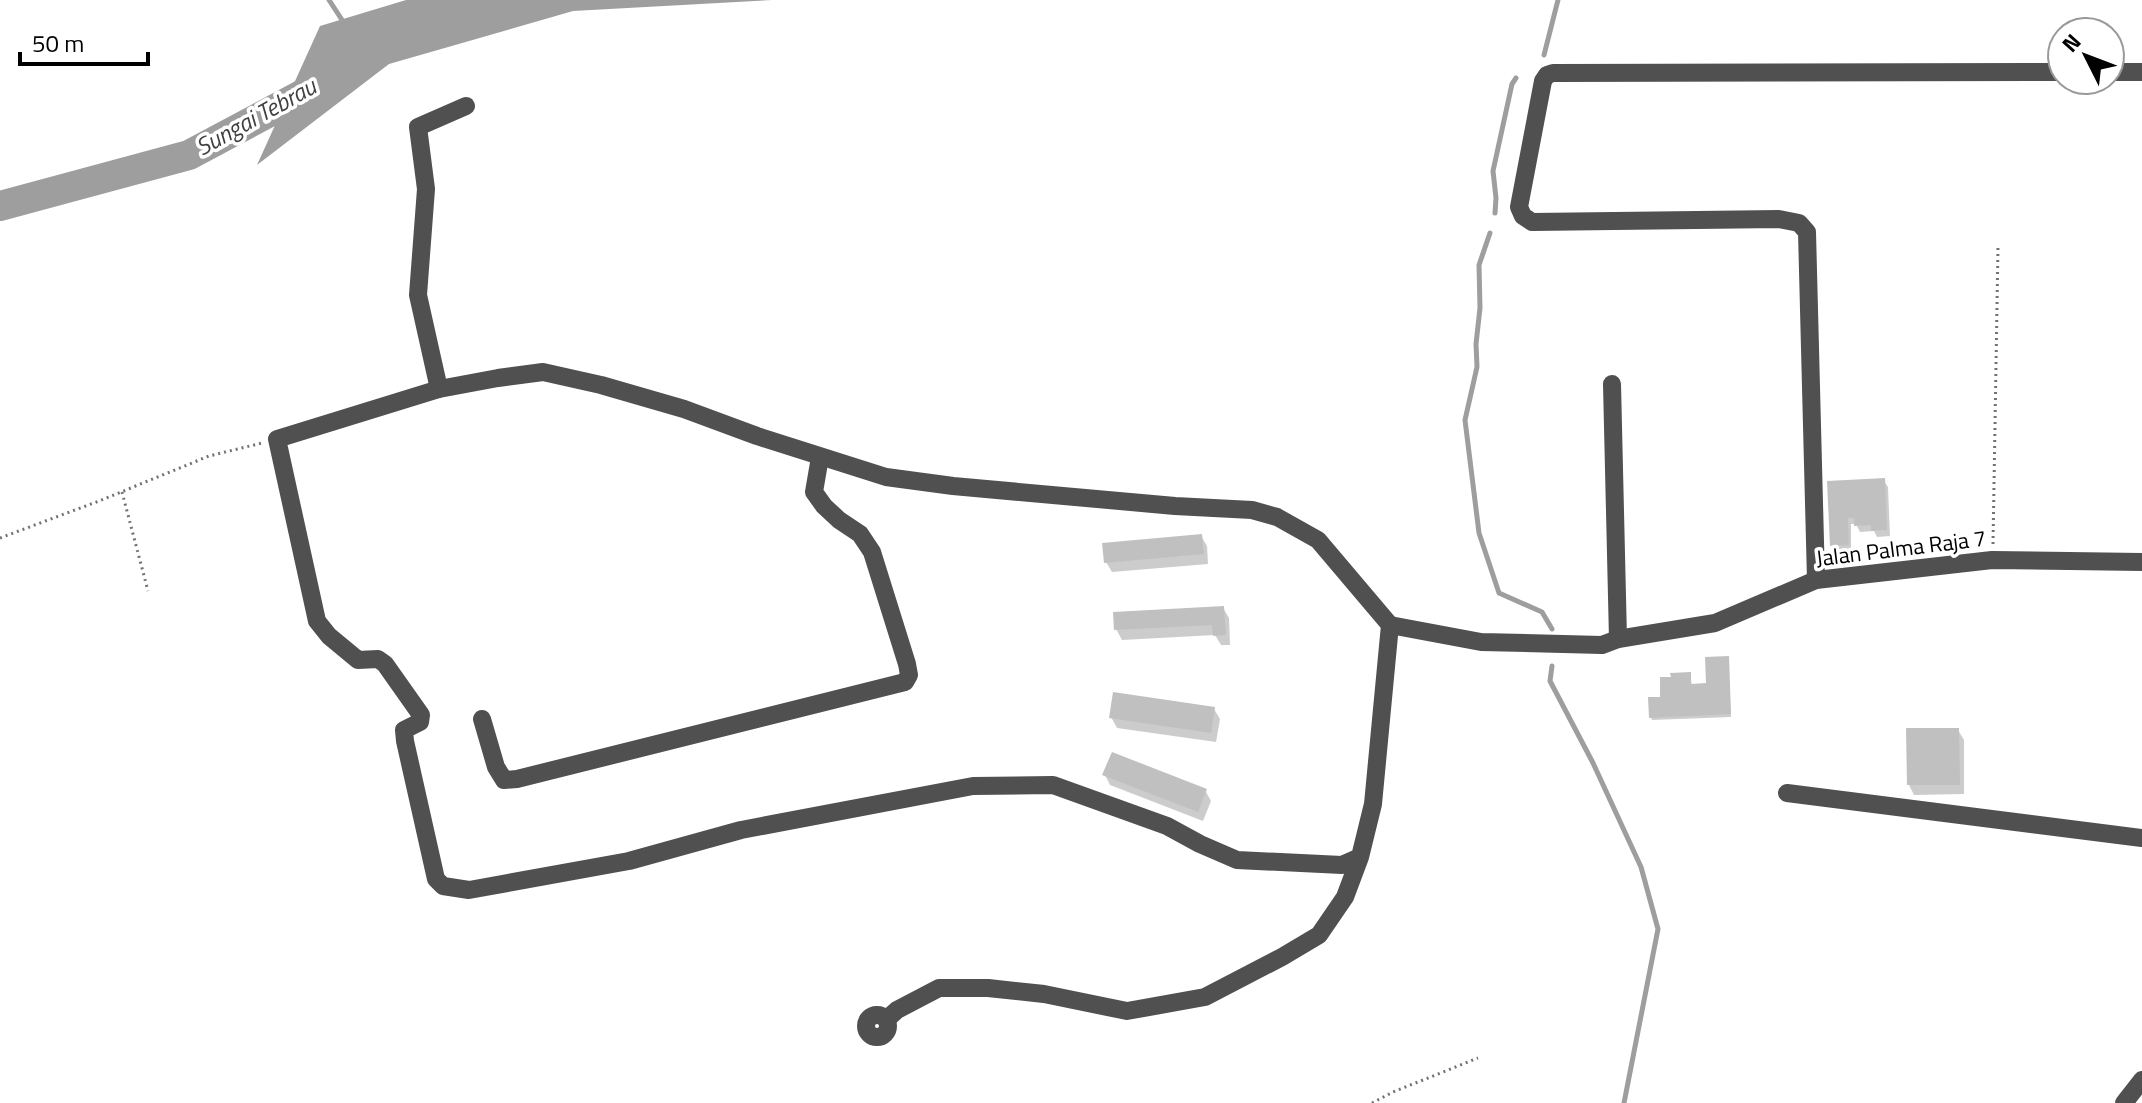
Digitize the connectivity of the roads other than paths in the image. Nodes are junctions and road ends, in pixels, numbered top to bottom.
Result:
1 (2046, 72) edge
2 (466, 106) dead end
3 (1612, 384) dead end
4 (439, 389) junction
5 (820, 457) junction
6 (2142, 562) edge
7 (1816, 580) junction
8 (1390, 625) junction
9 (1618, 639) junction
10 (482, 719) dead end
11 (1787, 793) dead end
12 (2142, 838) edge
13 (1360, 857) junction
14 (887, 1019) dead end
15 (2142, 1080) edge
16 (2124, 1103) edge

1 - 7 street
2 - 4 street
3 - 9 street
4 - 5 street
4 - 13 street
5 - 8 street
5 - 10 street
6 - 7 street, Jalan Palma Raja 7
7 - 9 street, Jalan Palma Raja 7
8 - 9 street, Jalan Palma Raja 7
8 - 13 street
11 - 12 street
13 - 14 street
15 - 16 street

